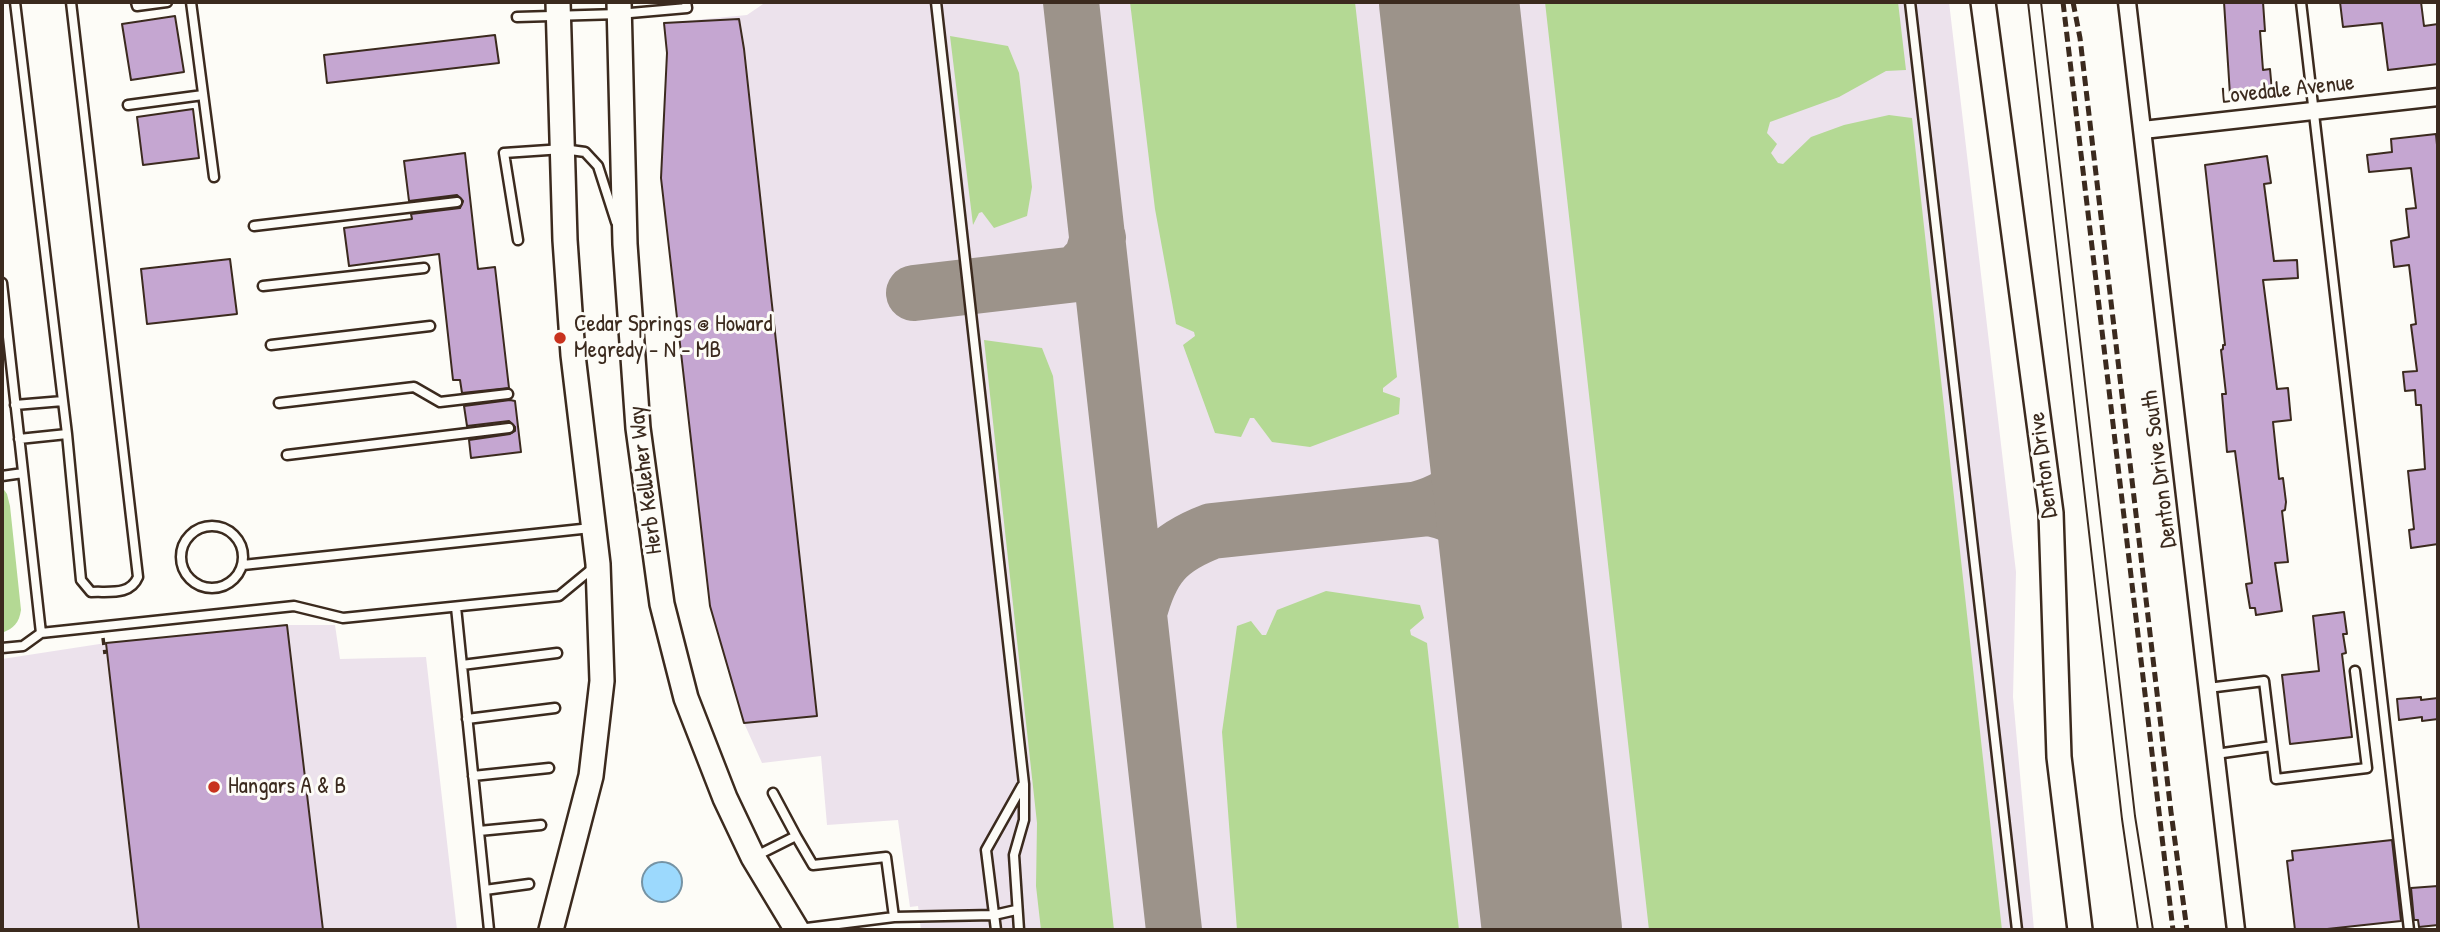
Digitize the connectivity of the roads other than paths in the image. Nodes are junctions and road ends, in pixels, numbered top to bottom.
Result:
1 (15, 2) edge
2 (71, 2) edge
3 (136, 2) edge
4 (167, 2) edge
5 (191, 2) edge
6 (687, 2) edge
7 (936, 2) edge
8 (1910, 2) edge
9 (1983, 2) edge
10 (2127, 2) edge
11 (2301, 2) edge
12 (558, 8) edge
13 (619, 8) edge
14 (517, 17) dead end
15 (203, 95) junction
16 (2438, 97) edge
17 (128, 105) dead end
18 (2315, 110) junction
19 (2143, 130) junction
20 (563, 149) junction
21 (214, 177) dead end
22 (457, 202) dead end
23 (254, 226) dead end
24 (518, 240) dead end
25 (625, 244) junction
26 (424, 268) dead end
27 (2, 283) edge
28 (263, 286) dead end
29 (430, 326) dead end
30 (271, 345) dead end
31 (508, 394) dead end
32 (63, 401) junction
33 (279, 403) dead end
34 (15, 405) junction
35 (509, 428) dead end
36 (67, 434) junction
37 (19, 439) junction
38 (287, 455) dead end
39 (23, 473) junction
40 (2, 476) edge
41 (594, 527) junction
42 (598, 564) junction
43 (243, 565) junction
44 (456, 607) junction
45 (41, 633) junction
46 (2, 648) edge
47 (557, 653) dead end
48 (462, 665) junction
49 (2355, 671) dead end
50 (2208, 688) junction
51 (555, 708) dead end
52 (467, 719) junction
53 (2272, 746) junction
54 (2216, 754) junction
55 (550, 768) dead end
56 (473, 776) junction
57 (1024, 784) junction
58 (773, 793) dead end
59 (541, 825) dead end
60 (479, 831) junction
61 (796, 836) junction
62 (753, 857) junction
63 (529, 884) dead end
64 (485, 890) junction
65 (1016, 910) junction
66 (994, 915) junction
67 (894, 918) junction
68 (489, 930) edge
69 (551, 930) edge
70 (797, 930) edge
71 (996, 930) edge
72 (1018, 930) edge
73 (2017, 930) edge
74 (2081, 930) edge
75 (2236, 930) edge
76 (2409, 930) edge

1 - 32 lane
2 - 36 lane
3 - 4 lane
5 - 15 lane
6 - 13 lane
7 - 57 lane
8 - 73 lane
9 - 74 main road, Denton Drive
10 - 19 street, Denton Drive South
11 - 18 lane
12 - 13 lane
12 - 14 lane
12 - 20 main road
13 - 25 main road, Herb Kelleher Way
15 - 17 lane
15 - 21 lane
16 - 18 street, Lovedale Avenue
18 - 19 street, Lovedale Avenue
18 - 76 lane
19 - 50 street, Denton Drive South
20 - 24 lane
20 - 25 lane
20 - 41 main road
22 - 23 lane
25 - 62 main road, Herb Kelleher Way
26 - 28 lane
27 - 34 lane
29 - 30 lane
31 - 33 lane
32 - 34 lane
32 - 36 lane
34 - 37 lane
35 - 38 lane
36 - 37 lane
37 - 39 lane
39 - 40 lane
39 - 45 lane
41 - 42 main road
41 - 43 lane
42 - 44 lane
42 - 69 main road
43 - 43 lane
44 - 45 lane
44 - 48 lane
45 - 46 lane
47 - 48 lane
48 - 52 lane
49 - 53 lane
50 - 53 lane
50 - 54 street, Denton Drive South
51 - 52 lane
52 - 56 lane
53 - 54 lane
54 - 75 street, Denton Drive South
55 - 56 lane
56 - 60 lane
57 - 65 lane
57 - 66 lane
58 - 61 lane
59 - 60 lane
60 - 64 lane
61 - 62 lane
61 - 67 lane
62 - 70 main road, Herb Kelleher Way
63 - 64 lane
64 - 68 lane
65 - 66 lane
65 - 72 lane
66 - 67 lane
66 - 71 lane
67 - 70 lane

